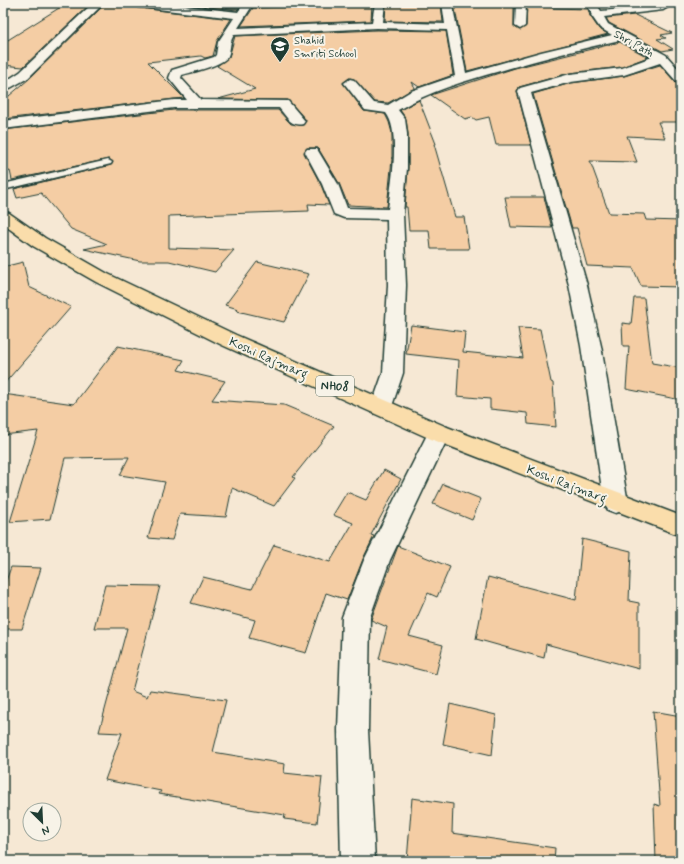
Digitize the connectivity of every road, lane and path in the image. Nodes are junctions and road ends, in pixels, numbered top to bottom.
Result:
1 (7, 3) edge
2 (99, 3) edge
3 (132, 3) edge
4 (249, 3) edge
5 (380, 3) edge
6 (447, 3) edge
7 (521, 3) edge
8 (591, 3) edge
9 (3, 6) edge
10 (663, 7) dead end
11 (596, 15) junction
12 (241, 16) junction
13 (377, 26) junction
14 (450, 26) junction
15 (520, 26) dead end
16 (232, 32) junction
17 (621, 36) junction
18 (662, 58) junction
19 (462, 78) junction
20 (681, 79) edge
21 (350, 83) dead end
22 (3, 88) edge
23 (197, 103) junction
24 (390, 109) junction
25 (298, 120) dead end
26 (3, 125) edge
27 (312, 152) dead end
28 (108, 162) dead end
29 (3, 187) edge
30 (395, 214) junction
31 (3, 216) edge
32 (382, 407) junction
33 (439, 433) junction
34 (616, 503) junction
35 (681, 526) edge
36 (358, 861) edge

1 - 9 street
2 - 22 street
3 - 12 street
4 - 12 street
5 - 13 street
6 - 14 street
7 - 15 street
8 - 11 street, Shri Path
10 - 11 street
11 - 17 street, Shri Path
12 - 16 street
13 - 14 street
13 - 16 street
14 - 19 street
16 - 23 street
17 - 18 street, Shri Path
17 - 19 street
18 - 20 street, Shri Path
18 - 34 street
19 - 24 street
21 - 24 street
23 - 25 street
23 - 26 street
24 - 30 street
27 - 30 street
28 - 29 lane
30 - 32 street
31 - 32 main road, Koshi Rajmarg / NH08
32 - 33 main road, Koshi Rajmarg / NH08
33 - 34 main road, Koshi Rajmarg / NH08
33 - 36 street
34 - 35 main road, Koshi Rajmarg / NH08

